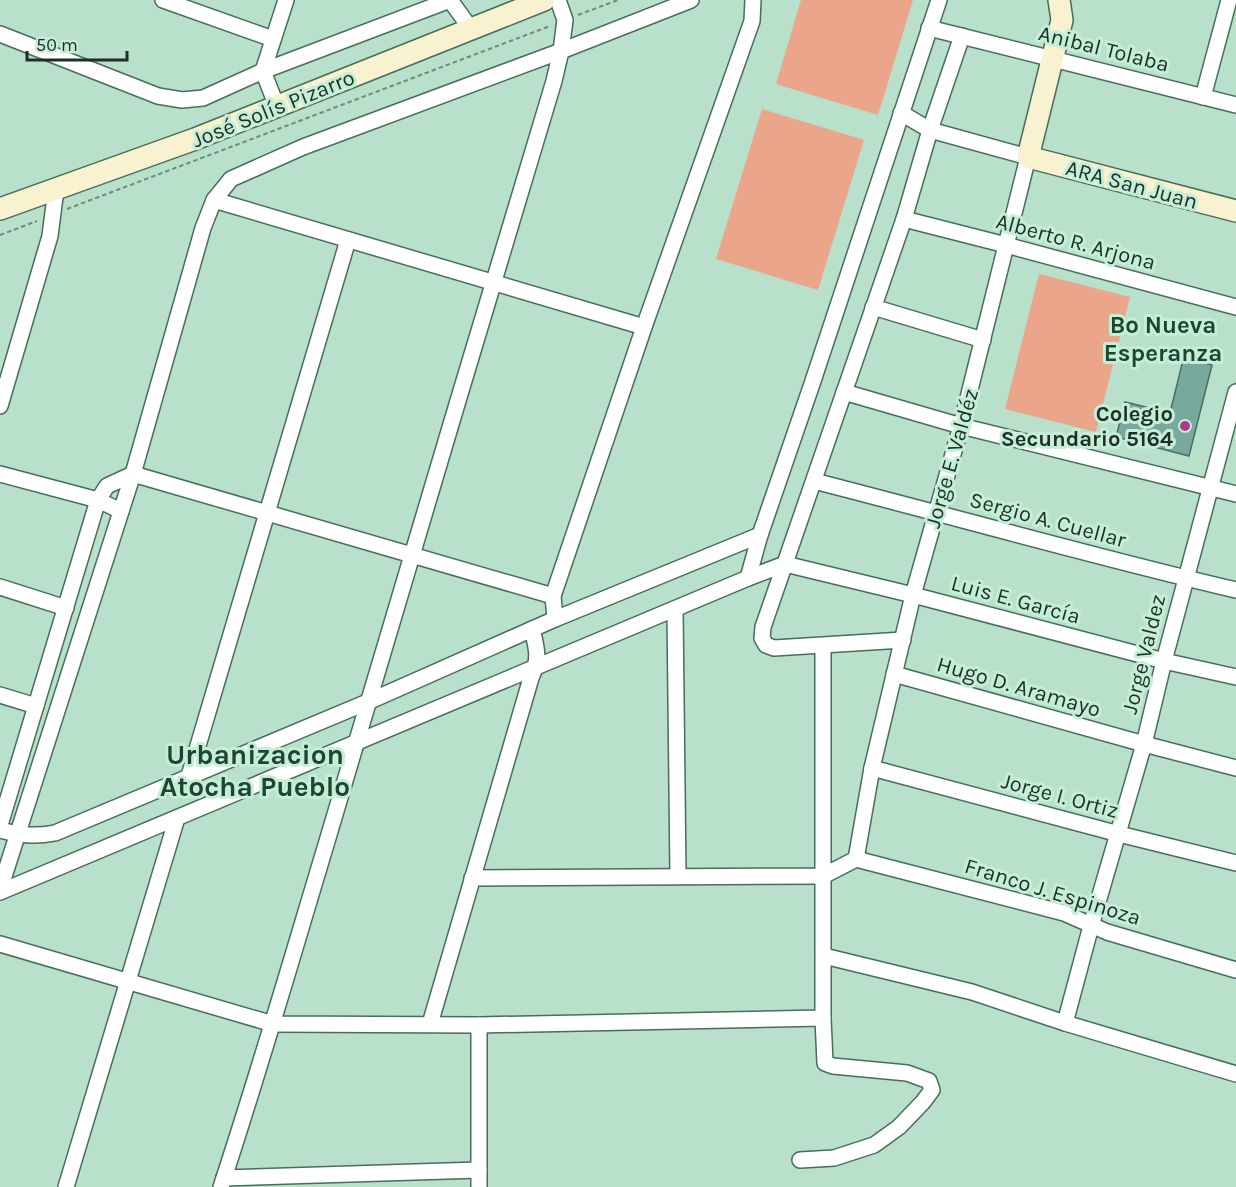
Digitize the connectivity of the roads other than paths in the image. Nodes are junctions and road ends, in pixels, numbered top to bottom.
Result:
1 (164, 0) edge
2 (286, 0) edge
3 (450, 0) edge
4 (544, 0) edge
5 (558, 0) edge
6 (691, 0) edge
7 (753, 0) edge
8 (939, 0) edge
9 (1059, 0) edge
10 (1229, 0) edge
11 (929, 28) junction
12 (471, 29) junction
13 (0, 33) edge
14 (962, 36) junction
15 (273, 39) junction
16 (561, 51) junction
17 (1052, 58) junction
18 (263, 71) junction
19 (1203, 97) junction
20 (1236, 105) edge
21 (277, 106) junction
22 (901, 113) junction
23 (930, 130) junction
24 (1028, 157) junction
25 (56, 189) junction
26 (214, 200) junction
27 (0, 209) edge
28 (1236, 210) edge
29 (904, 219) junction
30 (348, 240) junction
31 (1006, 245) junction
32 (492, 282) junction
33 (873, 307) junction
34 (1236, 307) edge
35 (644, 327) junction
36 (983, 340) junction
37 (5, 370) edge
38 (844, 392) junction
39 (1235, 397) edge
40 (0, 406) edge
41 (961, 426) junction
42 (0, 474) edge
43 (133, 474) junction
44 (814, 481) junction
45 (1210, 488) junction
46 (1236, 494) edge
47 (98, 500) junction
48 (121, 511) junction
49 (936, 512) junction
50 (267, 513) junction
51 (760, 535) junction
52 (413, 555) junction
53 (785, 564) junction
54 (748, 578) junction
55 (1185, 579) junction
56 (0, 587) edge
57 (1236, 590) edge
58 (913, 595) junction
59 (553, 596) junction
60 (66, 608) junction
61 (675, 609) junction
62 (555, 619) junction
63 (531, 630) junction
64 (903, 640) junction
65 (823, 646) junction
66 (1164, 661) junction
67 (536, 667) junction
68 (894, 674) junction
69 (1236, 677) edge
70 (0, 695) edge
71 (370, 701) junction
72 (36, 706) junction
73 (357, 742) junction
74 (1144, 744) junction
75 (872, 768) junction
76 (1236, 768) edge
77 (189, 776) junction
78 (3, 804) edge
79 (177, 818) junction
80 (0, 825) edge
81 (0, 830) edge
82 (55, 834) junction
83 (1119, 834) junction
84 (18, 835) junction
85 (856, 859) junction
86 (9, 863) junction
87 (1236, 863) edge
88 (678, 876) junction
89 (823, 876) junction
90 (472, 878) junction
91 (0, 890) edge
92 (1091, 926) junction
93 (0, 944) edge
94 (824, 956) junction
95 (1236, 970) edge
96 (129, 981) junction
97 (823, 1018) junction
98 (1065, 1023) junction
99 (273, 1024) junction
100 (430, 1024) junction
101 (478, 1025) junction
102 (1236, 1074) edge
103 (800, 1160) dead end
104 (479, 1170) junction
105 (223, 1182) edge
106 (66, 1187) edge
107 (479, 1187) edge

1 - 15 street
2 - 15 street
3 - 12 street
3 - 18 street
4 - 12 main road, José Solís Pizarro
5 - 16 street
6 - 16 street
7 - 35 street
8 - 11 street
9 - 17 main road, Jorge E. Valdéz
10 - 19 street
11 - 14 street, Anibal Tolaba
11 - 22 street
12 - 21 main road, José Solís Pizarro
13 - 18 street
14 - 17 street, Anibal Tolaba
14 - 23 street
15 - 18 street
16 - 26 street
16 - 32 street
17 - 19 street, Anibal Tolaba
17 - 24 main road, Jorge E. Valdéz
18 - 21 street
19 - 20 street, Anibal Tolaba
21 - 25 main road, José Solís Pizarro
22 - 23 street
22 - 51 street
23 - 24 street
23 - 29 street
24 - 28 main road, ARA San Juan
24 - 31 street, Jorge E. Valdéz
25 - 27 main road, José Solís Pizarro
25 - 37 street
26 - 30 street
26 - 43 street
29 - 31 street, Alberto R. Arjona
29 - 33 street
30 - 32 street
30 - 50 street
31 - 34 street, Alberto R. Arjona
31 - 36 street, Jorge E. Valdéz
32 - 35 street
32 - 52 street
33 - 36 street
33 - 38 street
35 - 59 street
36 - 41 street, Jorge E. Valdéz
37 - 40 street
38 - 41 street
38 - 44 street
39 - 45 street, Jorge Valdez
41 - 45 street
41 - 49 street, Jorge E. Valdéz
42 - 47 street
43 - 47 street
43 - 48 street
43 - 50 street
44 - 49 street, Sergio A. Cuellar
44 - 53 street
45 - 46 street
45 - 55 street, Jorge Valdez
47 - 48 street
47 - 60 street
48 - 84 street
49 - 55 street, Sergio A. Cuellar
49 - 58 street, Jorge E. Valdéz
50 - 52 street
50 - 77 street
51 - 54 street
51 - 62 street
52 - 59 street
52 - 71 street
53 - 54 street
53 - 58 street, Luis E. García
53 - 65 street
54 - 61 street
55 - 57 street, Sergio A. Cuellar
55 - 66 street, Jorge Valdez
56 - 60 street
58 - 64 street, Jorge E. Valdéz
58 - 66 street, Luis E. García
59 - 62 street
60 - 72 street
61 - 67 street
61 - 88 street
62 - 63 street
63 - 67 street
63 - 71 street
64 - 65 street
64 - 68 street, Jorge E. Valdéz
65 - 89 street
66 - 69 street, Luis E. García
66 - 74 street, Jorge Valdez
67 - 73 street
67 - 90 street
68 - 74 street, Hugo D. Aramayo
68 - 75 street, Jorge E. Valdéz
70 - 72 street
71 - 73 street
71 - 77 street
72 - 78 street
73 - 79 street
73 - 99 street
74 - 76 street, Hugo D. Aramayo
74 - 83 street, Jorge Valdez
75 - 83 street, Jorge I. Ortiz
75 - 85 street, Jorge E. Valdéz
77 - 82 street
78 - 80 street
79 - 91 street
79 - 96 street
81 - 84 street
82 - 84 street
82 - 86 street
83 - 87 street, Jorge I. Ortiz
83 - 92 street, Jorge Valdez
84 - 86 street
85 - 89 street
85 - 92 street, Franco J. Espinoza
86 - 91 street
88 - 89 street
88 - 90 street
89 - 94 street
90 - 100 street
92 - 95 street, Franco J. Espinoza
92 - 98 street, Jorge Valdez
93 - 96 street
94 - 97 street
94 - 98 street
96 - 99 street
96 - 106 street
97 - 101 street
97 - 103 street
98 - 102 street
99 - 100 street
99 - 105 street
100 - 101 street
101 - 104 street
104 - 105 street
104 - 107 street

